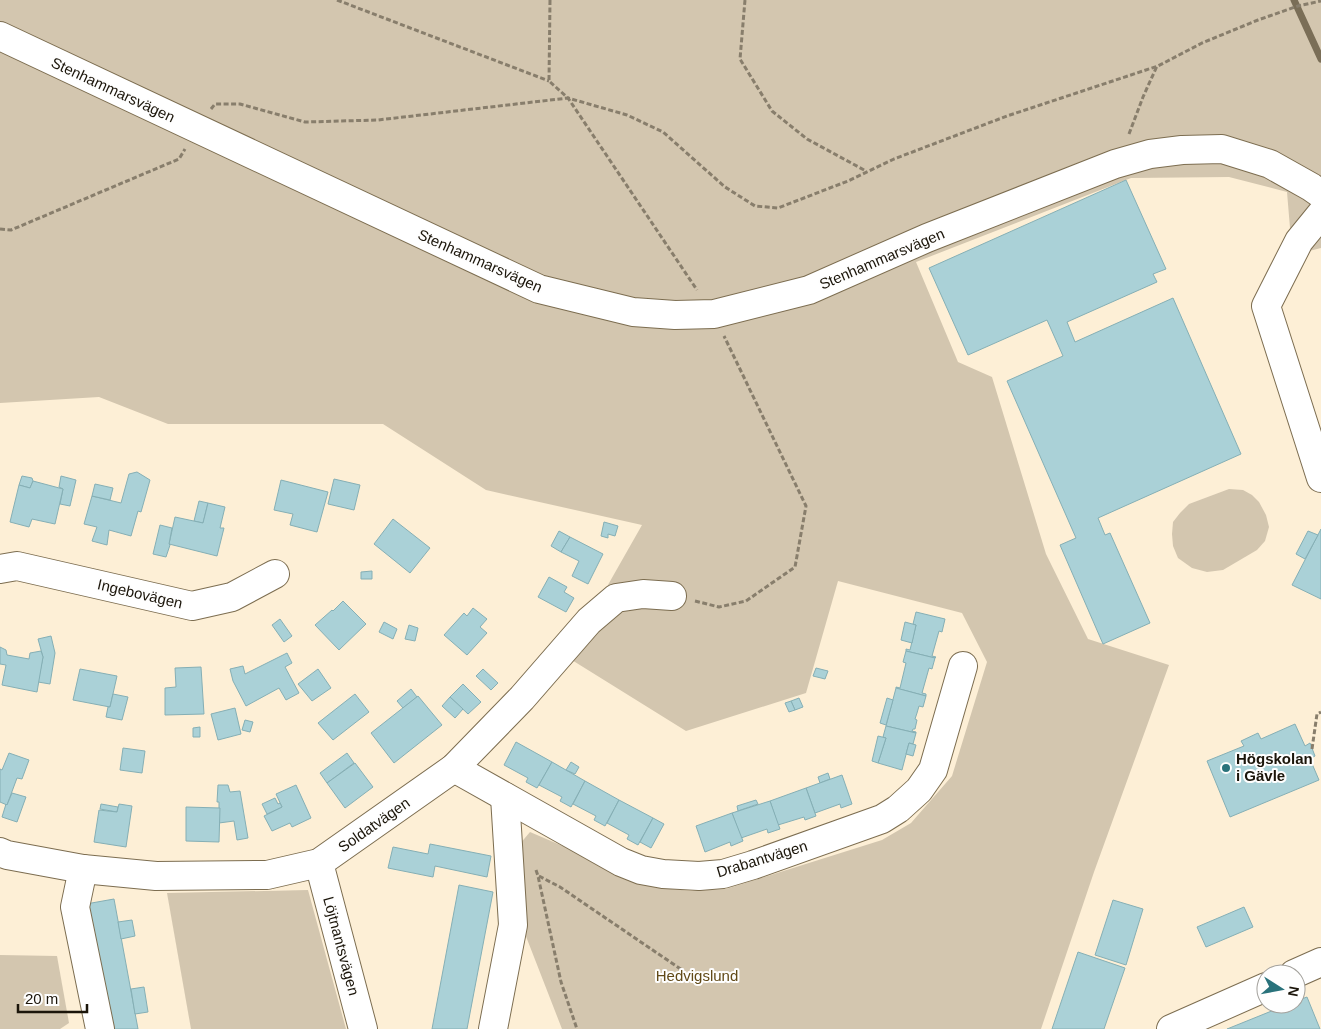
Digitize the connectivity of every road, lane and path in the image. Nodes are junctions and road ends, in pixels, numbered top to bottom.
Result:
1 (337, 0) edge
2 (550, 0) edge
3 (745, 0) edge
4 (1321, 1) edge
5 (0, 36) edge
6 (1158, 66) junction
7 (549, 81) junction
8 (568, 98) junction
9 (197, 129) junction
10 (1115, 164) junction
11 (867, 172) junction
12 (1321, 194) edge
13 (1321, 214) edge
14 (0, 229) edge
15 (714, 314) junction
16 (1321, 478) edge
17 (0, 569) edge
18 (275, 574) dead end
19 (672, 596) joint
20 (963, 666) dead end
21 (1321, 712) edge
22 (1312, 749) dead end
23 (454, 768) junction
24 (505, 798) junction
25 (0, 852) edge
26 (319, 864) junction
27 (535, 868) dead end
28 (82, 869) junction
29 (538, 876) junction
30 (1321, 962) edge
31 (1306, 969) edge
32 (682, 970) dead end
33 (1256, 991) edge
34 (100, 1029) edge
35 (363, 1029) edge
36 (493, 1029) edge
37 (577, 1029) edge
38 (1171, 1029) edge

1 - 7 path
2 - 7 path
3 - 11 path
4 - 6 path
5 - 9 street, Stenhammarsvägen
6 - 10 path
6 - 11 path
7 - 8 path
8 - 9 path
8 - 11 path
8 - 15 path
9 - 14 path
9 - 15 street, Stenhammarsvägen
10 - 12 street, Stenhammarsvägen
10 - 15 street, Stenhammarsvägen
13 - 16 street
15 - 19 path
17 - 18 street, Ingebovägen
19 - 23 street, Soldatvägen
20 - 24 street, Drabantvägen
21 - 22 path
23 - 24 street, Drabantvägen
23 - 26 street, Soldatvägen
24 - 36 street
25 - 28 street, Soldatvägen
26 - 28 street, Soldatvägen
26 - 35 street, Löjtnantsvägen
27 - 29 path
28 - 34 street
29 - 32 path
29 - 37 path
30 - 31 street
33 - 38 street

